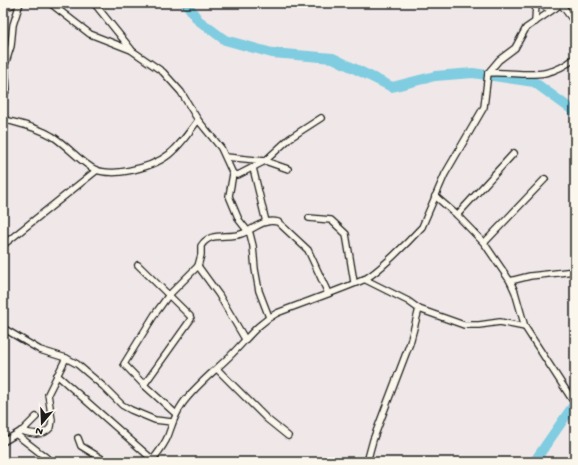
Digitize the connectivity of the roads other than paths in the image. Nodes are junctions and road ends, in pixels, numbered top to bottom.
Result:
1 (19, 3) edge
2 (50, 3) edge
3 (94, 3) edge
4 (537, 3) edge
5 (561, 4) edge
6 (3, 8) edge
7 (554, 9) junction
8 (535, 22) junction
9 (575, 23) edge
10 (131, 50) junction
11 (575, 58) edge
12 (488, 73) junction
13 (3, 97) edge
14 (321, 118) dead end
15 (3, 119) edge
16 (198, 120) junction
17 (514, 153) dead end
18 (226, 157) junction
19 (265, 161) junction
20 (254, 168) junction
21 (288, 169) dead end
22 (97, 170) junction
23 (233, 174) junction
24 (545, 179) dead end
25 (435, 196) junction
26 (457, 214) junction
27 (309, 218) dead end
28 (266, 222) junction
29 (248, 229) junction
30 (484, 243) junction
31 (3, 244) edge
32 (138, 265) dead end
33 (198, 266) junction
34 (575, 271) edge
35 (364, 279) junction
36 (510, 280) junction
37 (354, 282) junction
38 (328, 292) junction
39 (168, 296) junction
40 (419, 309) junction
41 (269, 317) junction
42 (525, 327) junction
43 (3, 328) edge
44 (245, 340) junction
45 (66, 358) junction
46 (217, 369) junction
47 (57, 375) junction
48 (144, 385) junction
49 (575, 404) edge
50 (176, 414) junction
51 (36, 417) dead end
52 (172, 422) junction
53 (19, 433) junction
54 (288, 436) dead end
55 (78, 438) dead end
56 (3, 442) edge
57 (152, 461) edge
58 (52, 462) edge
59 (107, 462) edge
60 (367, 462) edge

1 - 6 street
1 - 13 street
2 - 10 street
3 - 10 street
4 - 7 street
4 - 8 street
5 - 7 street
5 - 9 street
7 - 8 street
8 - 12 street
10 - 16 street
11 - 12 street
12 - 25 street
14 - 19 street
15 - 22 street
16 - 18 street
16 - 22 street
17 - 26 street
18 - 19 street
18 - 23 street
19 - 20 street
19 - 21 street
20 - 23 street
20 - 28 street
22 - 31 street
23 - 29 street
24 - 30 street
25 - 26 street
25 - 35 street
26 - 30 street
27 - 37 street
28 - 29 street
28 - 38 street
29 - 33 street
29 - 41 street
30 - 36 street
32 - 39 street
33 - 39 street
33 - 44 street
34 - 36 street
35 - 37 street
35 - 40 street
36 - 42 street
37 - 38 street
38 - 41 street
39 - 48 street
39 - 48 street
40 - 42 street
40 - 60 street
41 - 44 street
42 - 49 street
43 - 45 street
44 - 46 street
45 - 47 street
45 - 52 street
46 - 50 street
46 - 54 street
47 - 53 street
47 - 57 street
48 - 50 street
50 - 52 street
51 - 53 street
52 - 57 street
53 - 56 street
53 - 58 street
55 - 59 street

